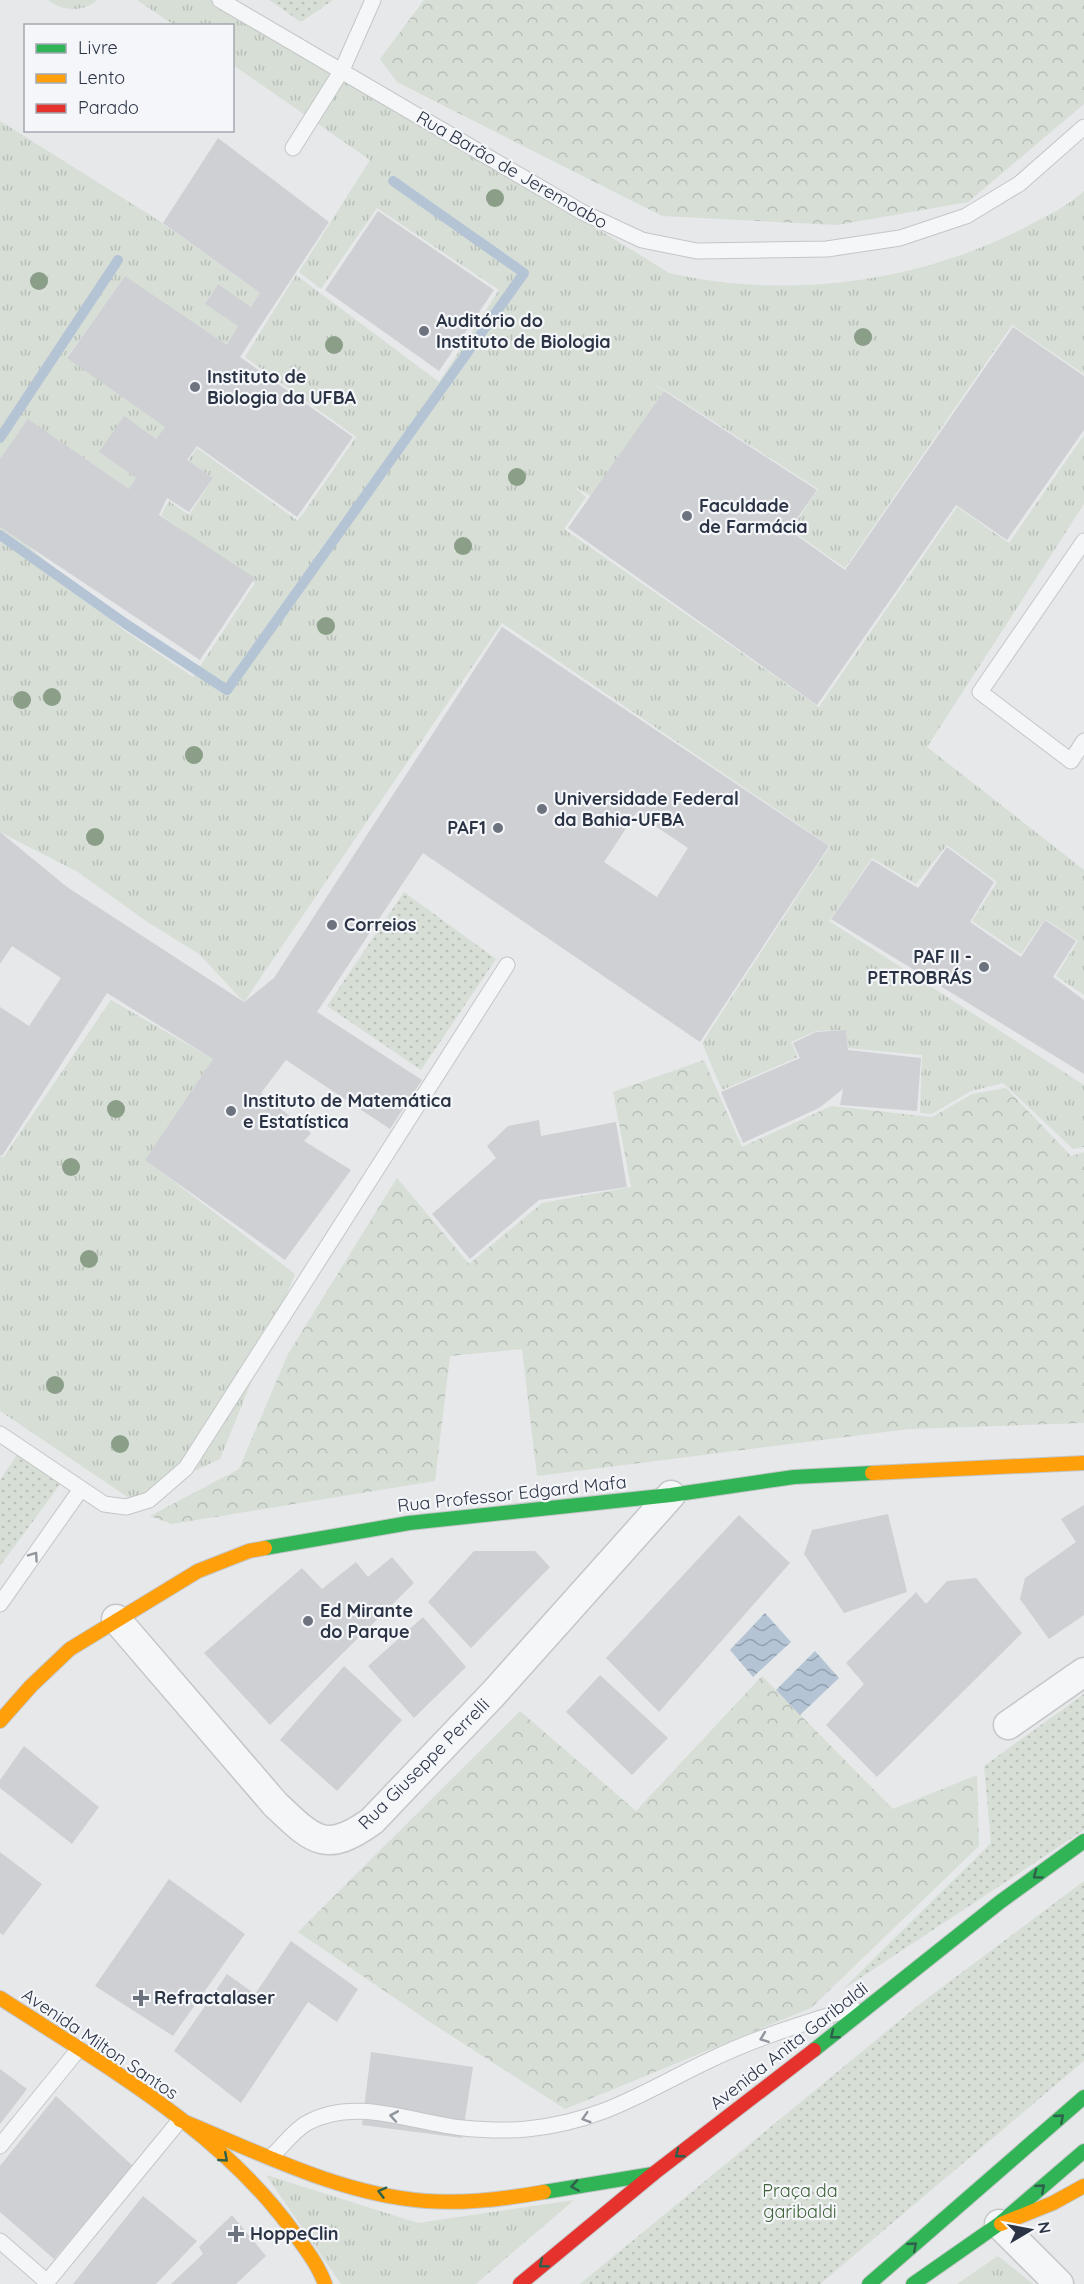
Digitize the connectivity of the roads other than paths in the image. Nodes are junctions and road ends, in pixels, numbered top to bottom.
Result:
1 (220, 0) edge
2 (373, 0) edge
3 (342, 70) junction
4 (1084, 127) edge
5 (294, 148) dead end
6 (1084, 541) edge
7 (1084, 741) edge
8 (507, 965) dead end
9 (0, 1434) edge
10 (1084, 1463) edge
11 (81, 1490) junction
12 (671, 1495) junction
13 (0, 1604) edge
14 (116, 1619) junction
15 (1084, 1672) edge
16 (0, 1721) edge
17 (1008, 1725) dead end
18 (1084, 1841) edge
19 (0, 1998) edge
20 (879, 2000) junction
21 (78, 2050) junction
22 (1084, 2097) edge
23 (180, 2120) junction
24 (0, 2146) edge
25 (1084, 2151) edge
26 (271, 2157) junction
27 (653, 2174) junction
28 (1084, 2186) edge
29 (999, 2224) junction
30 (0, 2241) edge
31 (325, 2284) edge
32 (520, 2284) edge
33 (869, 2284) edge
34 (913, 2284) edge
35 (1059, 2284) edge

1 - 3 lane, Rua Barão de Jeremoabo
2 - 3 lane
3 - 4 lane, Rua Barão de Jeremoabo
3 - 5 lane
6 - 7 lane
8 - 11 lane
9 - 11 lane
10 - 12 main road, Rua Professor Edgard Mafa
13 -> 11 lane
12 - 14 main road, Rua Professor Edgard Mafa
12 - 14 street, Rua Giuseppe Perrelli
14 - 16 main road, Rua Professor Edgard Mafa
15 - 17 street
18 -> 20 main road, Avenida Anita Garibaldi
19 - 21 main road, Avenida Milton Santos
20 -> 26 lane
20 -> 27 main road, Avenida Anita Garibaldi
21 - 23 main road, Avenida Milton Santos
21 - 24 lane
33 -> 22 main road
23 - 26 main road, Avenida Milton Santos
23 - 30 lane
23 -> 31 main road, Avenida Milton Santos
29 -> 25 main road
27 -> 26 main road, Avenida Milton Santos
27 -> 32 main road, Avenida Anita Garibaldi
28 - 29 main road
29 - 34 main road
29 - 35 street

